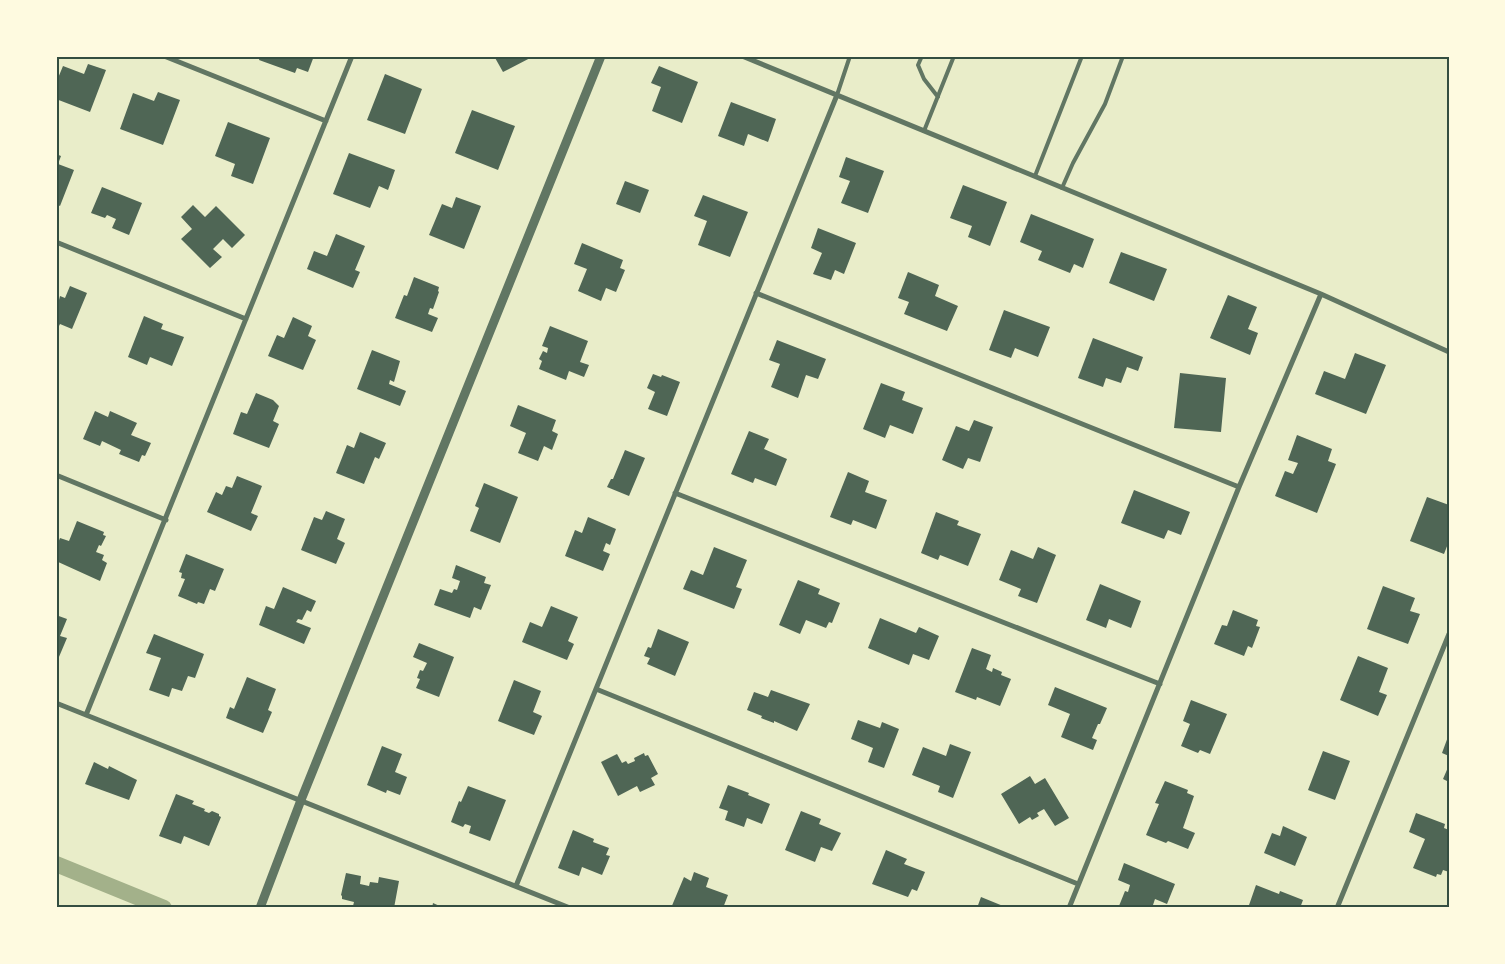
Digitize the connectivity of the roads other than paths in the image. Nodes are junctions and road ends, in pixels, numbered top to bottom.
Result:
1 (164, 56) edge
2 (352, 56) edge
3 (601, 56) edge
4 (742, 56) edge
5 (850, 56) edge
6 (922, 56) edge
7 (954, 56) edge
8 (1082, 56) edge
9 (1123, 56) edge
10 (836, 95) junction
11 (938, 97) junction
12 (326, 121) junction
13 (924, 131) junction
14 (1035, 176) junction
15 (1062, 188) junction
16 (56, 242) edge
17 (756, 293) junction
18 (1321, 294) junction
19 (246, 319) junction
20 (1449, 352) edge
21 (56, 475) edge
22 (1239, 488) junction
23 (675, 493) junction
24 (166, 520) junction
25 (1449, 634) edge
26 (1160, 684) junction
27 (596, 689) junction
28 (56, 703) edge
29 (86, 715) junction
30 (301, 800) junction
31 (1078, 884) junction
32 (516, 886) junction
33 (260, 908) edge
34 (570, 908) edge
35 (1069, 908) edge
36 (1337, 908) edge

1 - 12 street
2 - 12 street
3 - 30 street
4 - 10 street
5 - 10 lane
6 - 11 lane
7 - 11 lane
8 - 14 lane
9 - 15 lane
10 - 13 street
10 - 17 street
11 - 13 lane
12 - 19 street
13 - 14 street
14 - 15 street
15 - 18 street
16 - 19 street
17 - 22 street
17 - 23 street
18 - 20 street
18 - 22 street
19 - 24 street
21 - 24 street
22 - 26 street
23 - 26 street
23 - 27 street
24 - 29 street
25 - 36 street
26 - 31 street
27 - 31 street
27 - 32 street
28 - 29 street
29 - 30 street
30 - 32 street
30 - 33 street
31 - 35 street
32 - 34 street

